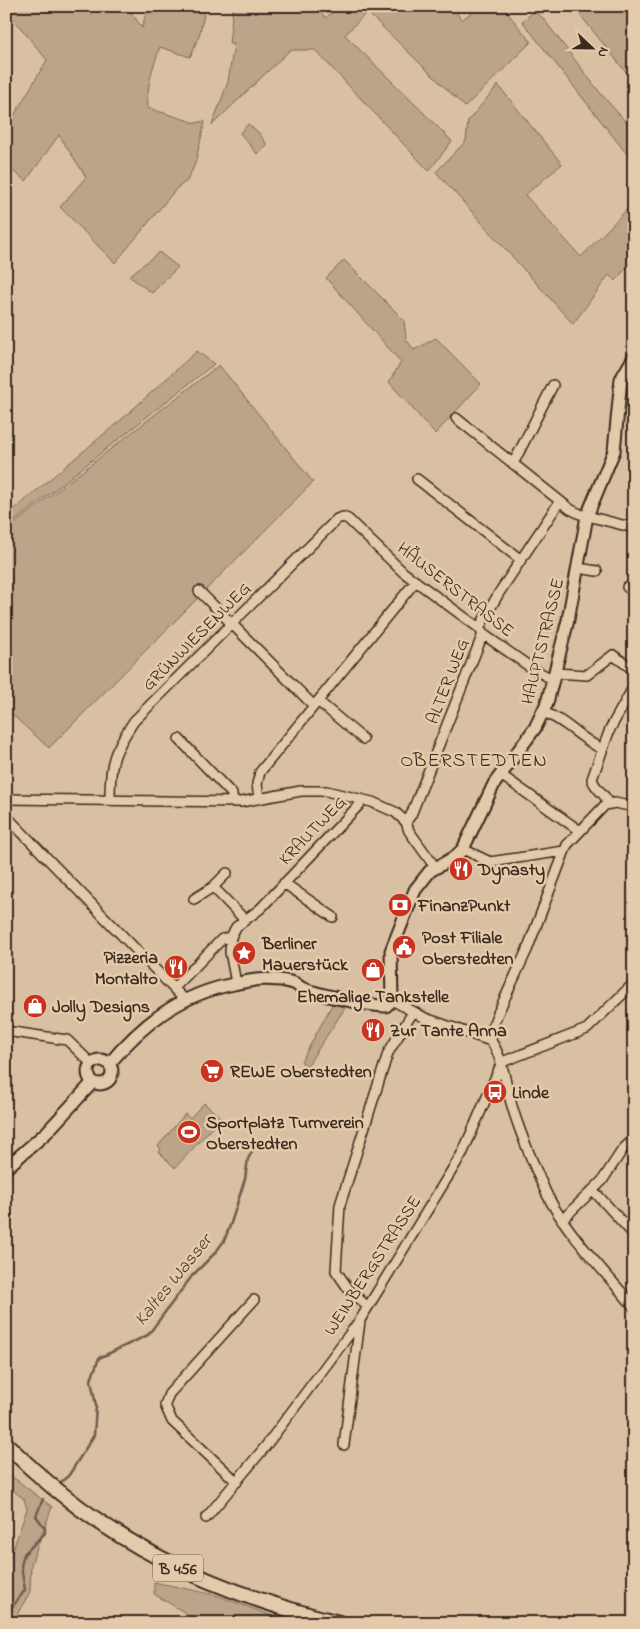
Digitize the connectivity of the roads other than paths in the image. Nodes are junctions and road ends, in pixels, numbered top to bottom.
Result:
1 (634, 357) edge
2 (553, 385) dead end
3 (456, 418) dead end
4 (513, 464) junction
5 (417, 479) dead end
6 (560, 501) junction
7 (587, 516) junction
8 (343, 517) joint
9 (634, 528) edge
10 (520, 560) junction
11 (578, 568) junction
12 (597, 571) dead end
13 (415, 582) junction
14 (199, 591) dead end
15 (232, 624) junction
16 (481, 631) junction
17 (634, 670) edge
18 (555, 677) junction
19 (634, 686) edge
20 (316, 704) junction
21 (543, 712) junction
22 (179, 739) dead end
23 (362, 739) dead end
24 (602, 749) junction
25 (501, 775) junction
26 (259, 798) junction
27 (6, 799) edge
28 (361, 799) junction
29 (110, 800) junction
30 (232, 801) junction
31 (609, 803) junction
32 (634, 807) edge
33 (6, 816) edge
34 (406, 822) junction
35 (580, 831) junction
36 (464, 849) junction
37 (564, 851) junction
38 (435, 868) junction
39 (227, 873) dead end
40 (284, 883) junction
41 (213, 887) junction
42 (194, 899) dead end
43 (333, 918) dead end
44 (245, 920) junction
45 (231, 937) junction
46 (236, 983) junction
47 (634, 983) edge
48 (174, 988) junction
49 (184, 999) junction
50 (392, 1000) junction
51 (413, 1012) junction
52 (6, 1031) edge
53 (492, 1041) junction
54 (502, 1062) junction
55 (92, 1064) junction
56 (109, 1064) junction
57 (93, 1082) junction
58 (634, 1139) edge
59 (6, 1168) edge
60 (593, 1190) junction
61 (562, 1220) junction
62 (634, 1235) edge
63 (254, 1300) dead end
64 (368, 1307) junction
65 (634, 1308) edge
66 (360, 1320) junction
67 (6, 1444) edge
68 (344, 1445) dead end
69 (237, 1482) junction
70 (206, 1518) dead end
71 (339, 1623) edge

1 - 7 street, HAUPTSTRASSE
2 - 4 street
3 - 4 street
4 - 6 street
5 - 10 street
6 - 7 street
6 - 10 street, ALTER WEG
7 - 9 street
7 - 11 street, HAUPTSTRASSE
8 - 13 street, HÄUSERSTRASSE
8 - 15 street, GRÜNWIESENWEG
10 - 16 street, ALTER WEG
11 - 12 street
11 - 18 street, HAUPTSTRASSE
13 - 16 street, HÄUSERSTRASSE
13 - 20 street
14 - 15 street
15 - 20 street
15 - 29 street, GRÜNWIESENWEG
16 - 18 street, HÄUSERSTRASSE
16 - 34 street, ALTER WEG
17 - 18 street
18 - 21 street, HAUPTSTRASSE
19 - 24 street
20 - 23 street
20 - 26 street
21 - 24 street
21 - 25 street, HAUPTSTRASSE
22 - 30 street
24 - 31 street
25 - 35 street
25 - 36 street, HAUPTSTRASSE
26 - 28 street
26 - 30 street
27 - 29 street
28 - 34 street
28 - 40 street, KRAUTWEG
29 - 30 street
31 - 32 street
31 - 35 street
33 - 48 street
34 - 38 street
35 - 37 street
36 - 37 street
36 - 38 street, HAUPTSTRASSE
37 - 53 street
38 - 50 street, HAUPTSTRASSE
39 - 41 street
40 - 43 street, KRAUTWEG
40 - 44 street, KRAUTWEG
41 - 42 street
41 - 44 street
44 - 45 street, KRAUTWEG
45 - 46 street
45 - 48 street, KRAUTWEG
46 - 49 street
46 - 50 street
47 - 54 street
48 - 49 street
49 - 56 street
50 - 51 street
51 - 53 street
51 - 64 street
52 - 55 street
53 - 54 street
54 - 61 street
54 - 64 street, WEINBERGSTRASSE
55 - 56 street
55 - 57 street
56 - 57 street
57 - 59 street
58 - 60 street
60 - 61 street
60 - 62 street
61 - 65 street
63 - 69 street
64 - 66 street, WEINBERGSTRASSE
66 - 68 street
66 - 69 street, WEINBERGSTRASSE
67 - 71 main road, B 456
69 - 70 street, WEINBERGSTRASSE

